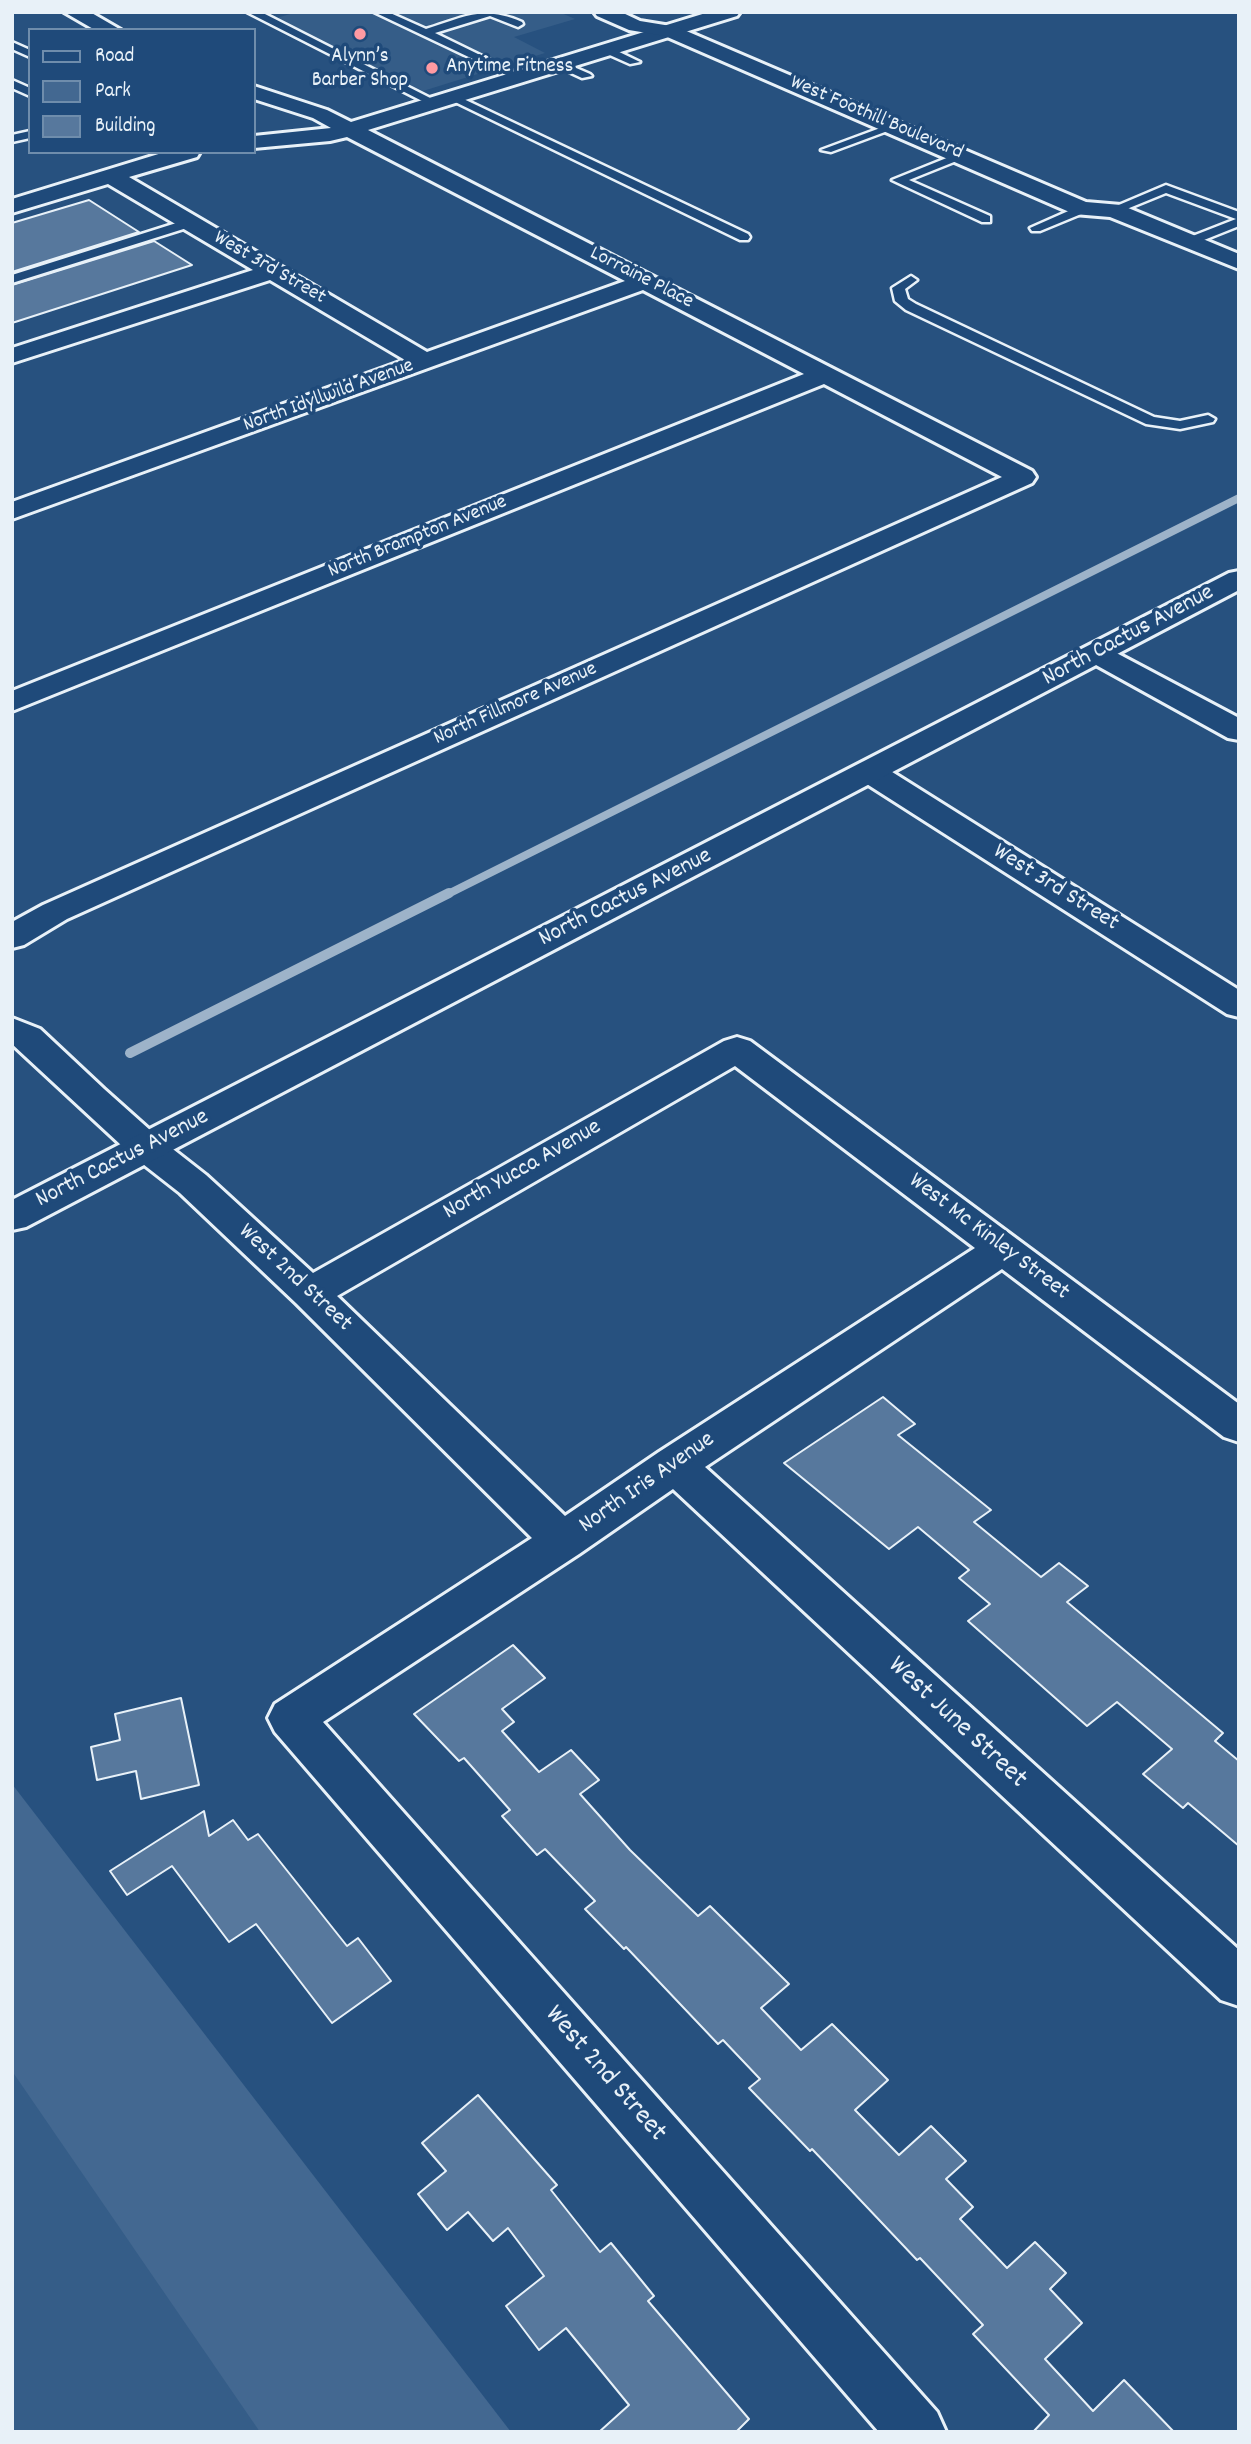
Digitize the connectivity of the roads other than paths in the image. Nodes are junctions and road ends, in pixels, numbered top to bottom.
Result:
1 (74, 12) edge
2 (252, 12) edge
3 (379, 12) edge
4 (491, 12) edge
5 (604, 12) edge
6 (657, 12) edge
7 (730, 12) edge
8 (518, 24) dead end
9 (107, 28) edge
10 (670, 31) junction
11 (425, 33) junction
12 (12, 45) edge
13 (607, 50) junction
14 (28, 53) edge
15 (634, 62) dead end
16 (560, 64) junction
17 (519, 76) junction
18 (586, 76) dead end
19 (15, 79) edge
20 (28, 91) edge
21 (256, 93) edge
22 (444, 100) junction
23 (895, 126) junction
24 (347, 129) junction
25 (256, 142) edge
26 (827, 150) dead end
27 (183, 154) edge
28 (963, 156) junction
29 (111, 176) junction
30 (12, 206) edge
31 (1082, 209) junction
32 (1113, 210) junction
33 (1239, 216) edge
34 (986, 219) dead end
35 (1239, 222) edge
36 (189, 223) junction
37 (1036, 228) dead end
38 (744, 237) dead end
39 (1189, 242) junction
40 (1239, 262) edge
41 (272, 271) junction
42 (12, 279) edge
43 (912, 280) dead end
44 (646, 281) junction
45 (1239, 284) edge
46 (12, 356) edge
47 (426, 362) junction
48 (824, 375) junction
49 (1209, 419) dead end
50 (1023, 477) joint
51 (12, 511) edge
52 (1239, 579) edge
53 (1097, 654) junction
54 (12, 702) edge
55 (1239, 732) edge
56 (870, 772) junction
57 (12, 937) edge
58 (1239, 1006) edge
59 (12, 1029) edge
60 (737, 1049) joint
61 (147, 1148) junction
62 (12, 1217) edge
63 (1003, 1249) junction
64 (310, 1293) junction
65 (1239, 1426) edge
66 (674, 1464) junction
67 (564, 1542) junction
68 (292, 1718) joint
69 (1239, 1983) edge
70 (917, 2432) edge

1 - 9 street
2 - 22 lane
3 - 11 lane
4 - 8 lane
4 - 11 lane
5 - 10 street, West Foothill Boulevard
6 - 10 street
7 - 10 street
10 - 13 street
10 - 23 street, West Foothill Boulevard
11 - 17 lane
12 - 14 lane
13 - 15 lane
13 - 16 street
16 - 17 street
16 - 18 lane
17 - 22 street
19 - 20 lane
21 - 24 street, Lorraine Place
22 - 24 street
22 - 38 lane
23 - 26 lane
23 - 28 street, West Foothill Boulevard
24 - 25 street
24 - 44 street, Lorraine Place
27 - 29 street
28 - 31 street, West Foothill Boulevard
28 - 34 lane
29 - 30 street
29 - 36 street, West 3rd Street
31 - 32 street, West Foothill Boulevard
31 - 37 lane
31 - 45 street, West Foothill Boulevard
32 - 33 lane
32 - 39 street, West Foothill Boulevard
35 - 39 lane
36 - 41 street, West 3rd Street
36 - 42 lane
39 - 40 street, West Foothill Boulevard
41 - 46 street
41 - 47 street, West 3rd Street
43 - 49 lane
44 - 47 street, North Idyllwild Avenue
44 - 48 street, Lorraine Place
47 - 51 street, North Idyllwild Avenue
48 - 50 street, Lorraine Place
48 - 54 street, North Brampton Avenue
50 - 57 street, North Fillmore Avenue
52 - 53 street, North Cactus Avenue
53 - 55 street
53 - 56 street, North Cactus Avenue
56 - 58 street, West 3rd Street
56 - 61 street, North Cactus Avenue
59 - 61 street, West 2nd Street
60 - 63 street, West Mc Kinley Street
60 - 64 street, North Yucca Avenue
61 - 62 street, North Cactus Avenue
61 - 64 street, West 2nd Street
63 - 65 street, West Mc Kinley Street
63 - 66 street, North Iris Avenue
64 - 67 street, West 2nd Street
66 - 67 street, North Iris Avenue
66 - 69 street, West June Street
67 - 68 street, North Iris Avenue
68 - 70 street, West 2nd Street

